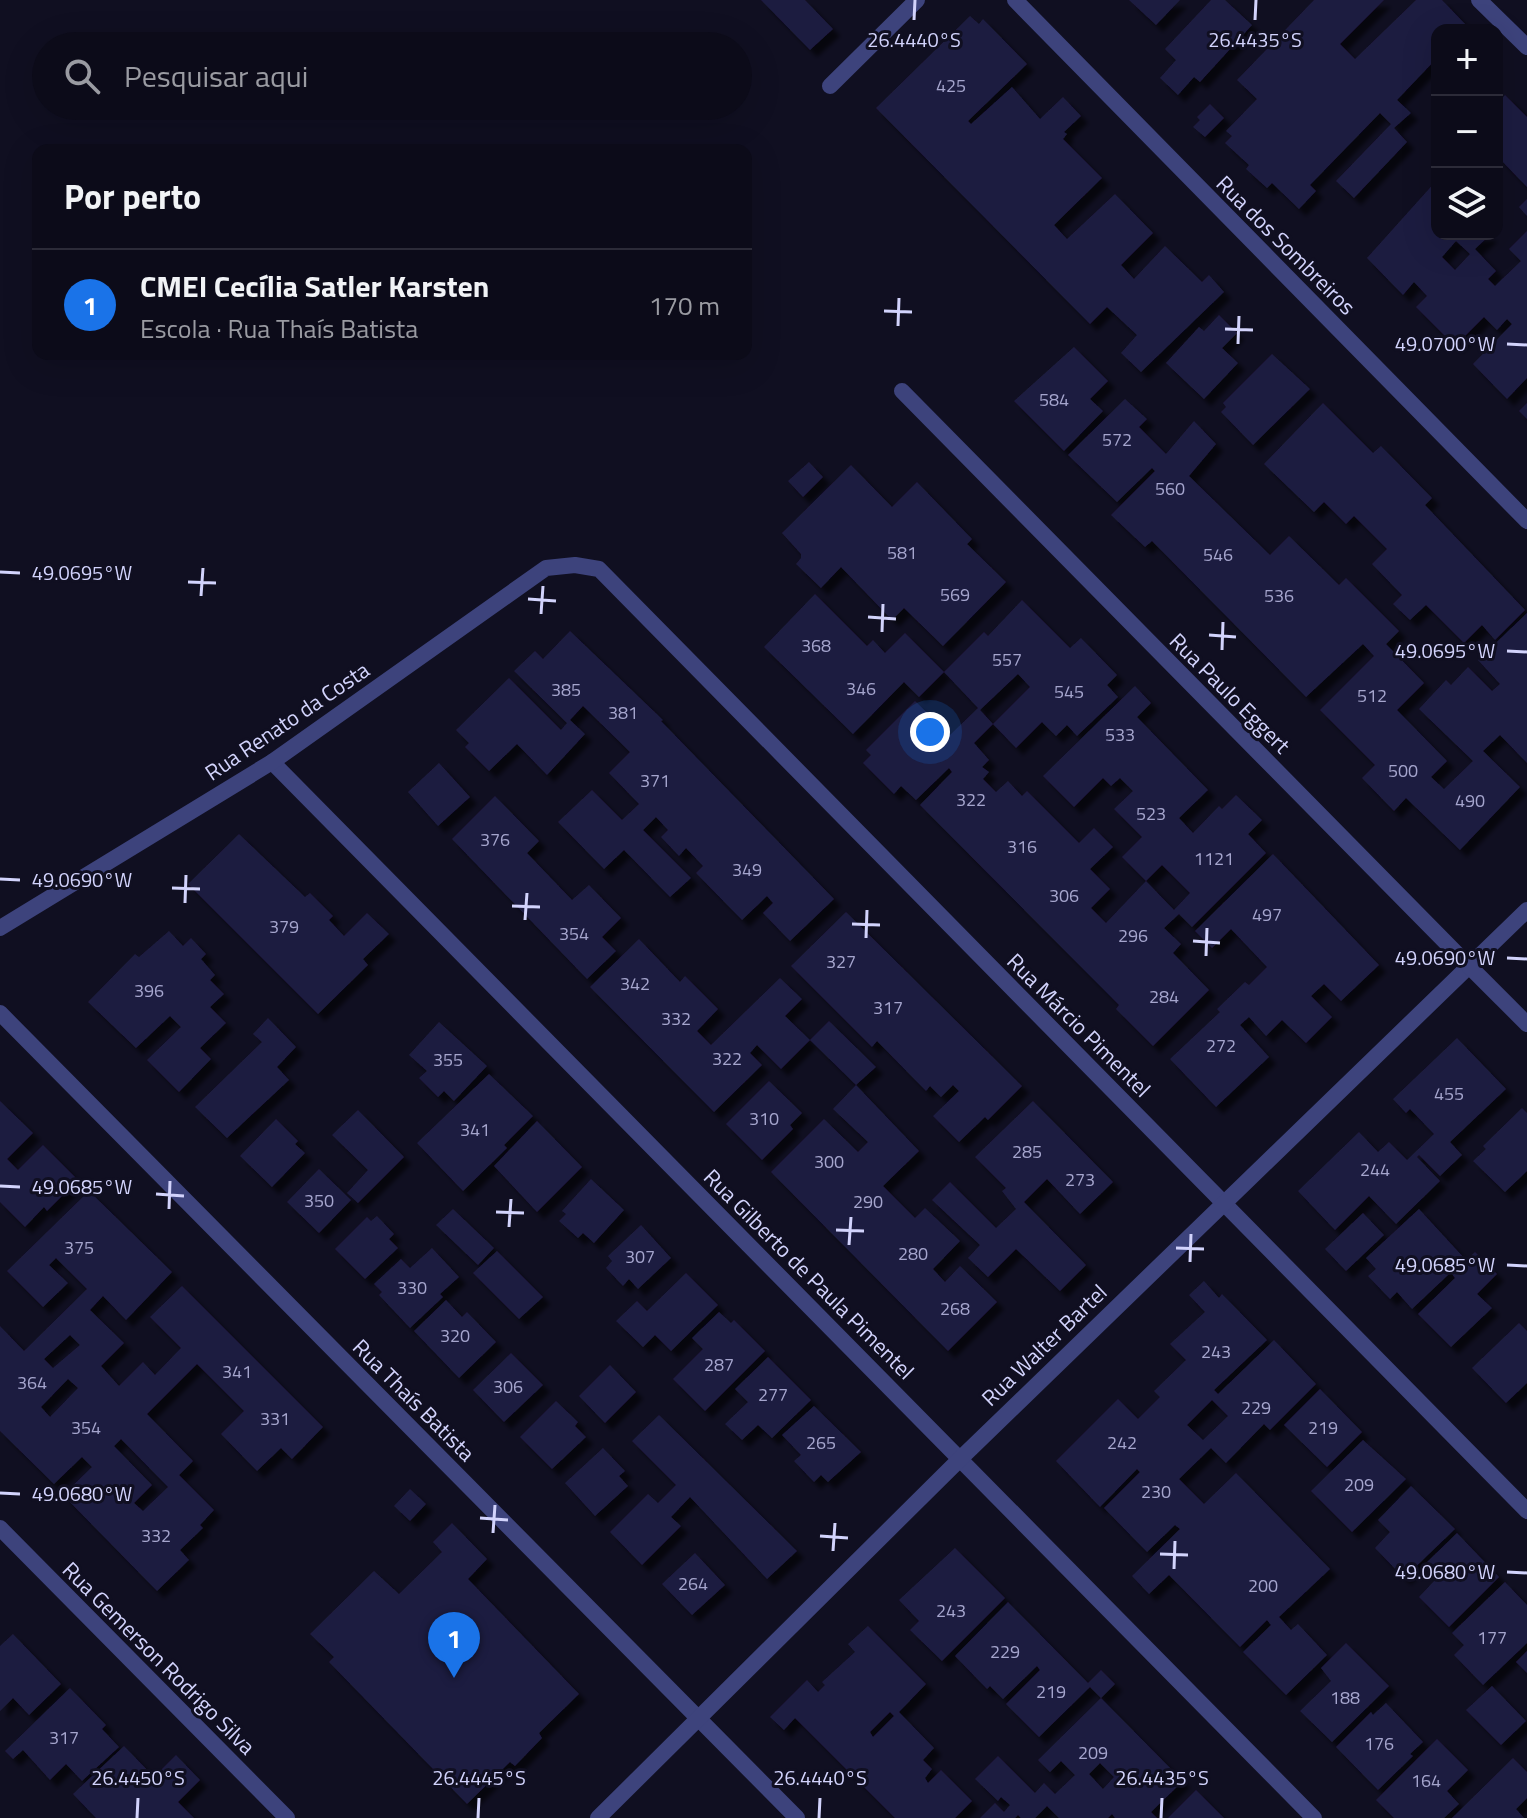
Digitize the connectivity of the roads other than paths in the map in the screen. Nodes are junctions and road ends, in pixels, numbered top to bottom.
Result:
1 (917, 0) edge
2 (1015, 0) edge
3 (1479, 0) edge
4 (1527, 47) edge
5 (830, 86) dead end
6 (902, 391) dead end
7 (1527, 521) edge
8 (599, 569) joint
9 (272, 762) junction
10 (1527, 910) edge
11 (0, 928) edge
12 (1469, 966) junction
13 (0, 1013) edge
14 (1527, 1024) edge
15 (1223, 1202) junction
16 (960, 1459) junction
17 (1527, 1511) edge
18 (0, 1528) edge
19 (699, 1719) junction
20 (287, 1818) edge
21 (598, 1818) edge
22 (797, 1818) edge
23 (1314, 1818) edge

1 - 5 street
2 - 7 street, Rua dos Sombreiros
3 - 4 street
6 - 12 street, Rua Paulo Eggert
8 - 9 street, Rua Renato da Costa
8 - 15 street, Rua Márcio Pimentel
9 - 11 street, Rua Renato da Costa
9 - 16 street, Rua Gilberto de Paula Pimentel
10 - 12 street, Rua Walter Bartel
12 - 14 street, Rua Paulo Eggert
12 - 15 street, Rua Walter Bartel
13 - 19 street, Rua Thaís Batista
15 - 16 street, Rua Walter Bartel
15 - 17 street, Rua Márcio Pimentel
16 - 19 street, Rua Walter Bartel
16 - 23 street, Rua Gilberto de Paula Pimentel
18 - 20 street, Rua Gemerson Rodrigo Silva
19 - 21 street, Rua Walter Bartel
19 - 22 street, Rua Thaís Batista

